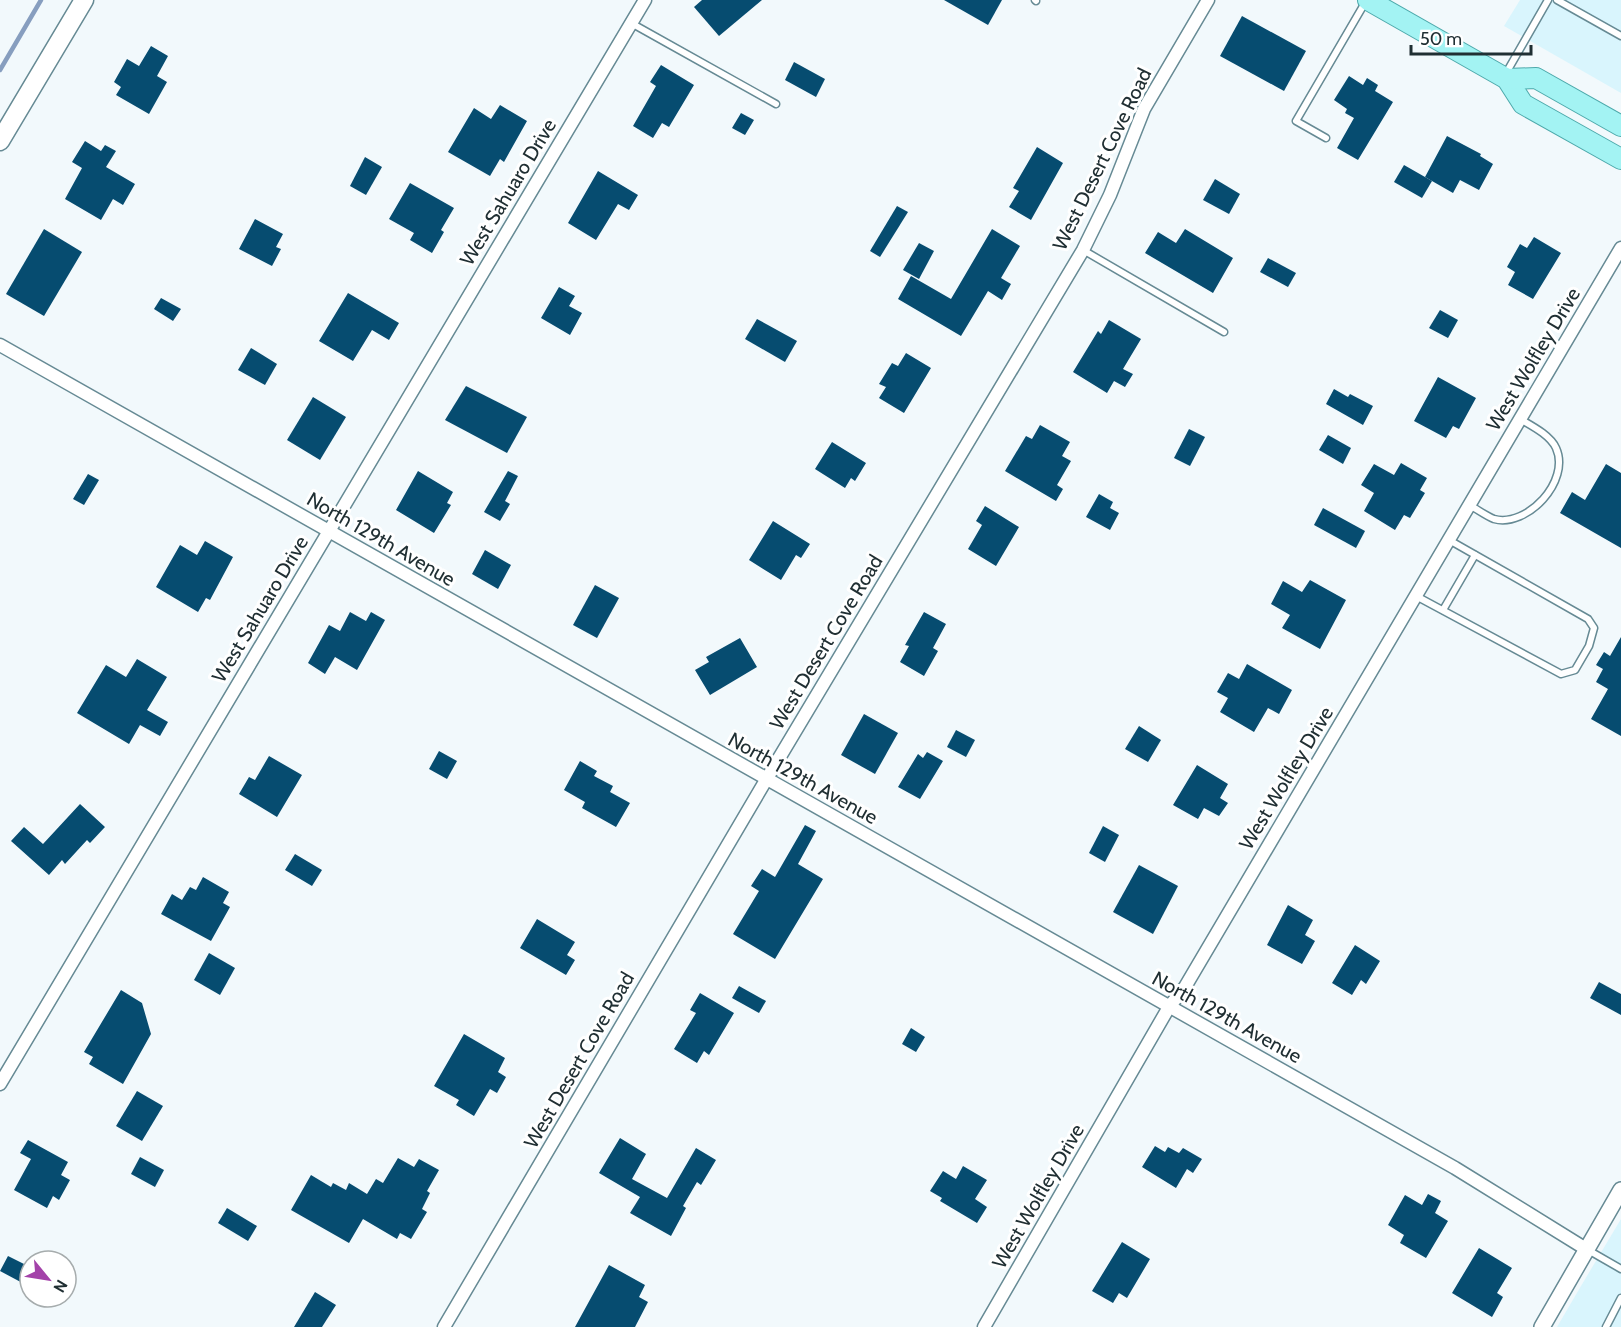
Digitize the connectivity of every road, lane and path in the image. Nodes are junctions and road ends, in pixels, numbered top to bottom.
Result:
1 (84, 0) edge
2 (645, 0) edge
3 (1208, 0) edge
4 (1367, 0) edge
5 (1548, 0) edge
6 (1557, 0) edge
7 (631, 23) junction
8 (1621, 36) edge
9 (1505, 78) junction
10 (776, 105) dead end
11 (1621, 126) edge
12 (1326, 138) dead end
13 (0, 141) edge
14 (1621, 159) edge
15 (1621, 248) edge
16 (1083, 250) junction
17 (1224, 332) dead end
18 (0, 345) edge
19 (1520, 419) junction
20 (1469, 505) junction
21 (329, 532) junction
22 (1449, 540) junction
23 (1475, 555) junction
24 (1416, 596) junction
25 (1443, 610) junction
26 (766, 780) junction
27 (1170, 1007) junction
28 (0, 1084) edge
29 (1621, 1190) edge
30 (1586, 1249) junction
31 (1621, 1269) edge
32 (1621, 1298) edge
33 (444, 1327) edge
34 (984, 1327) edge
35 (1542, 1327) edge
36 (1606, 1327) edge

1 - 13 main road
2 - 7 street, West Sahuaro Drive
3 - 16 street, West Desert Cove Road
4 - 9 main road
4 - 12 lane
5 - 9 lane
6 - 8 lane
7 - 10 lane
7 - 21 street, West Sahuaro Drive
9 - 11 main road
9 - 14 main road
15 - 19 street, West Wolfley Drive
16 - 17 lane
16 - 26 street, West Desert Cove Road
18 - 21 street, North 129th Avenue
19 - 20 street, West Wolfley Drive
19 - 20 lane
20 - 22 street, West Wolfley Drive
21 - 26 street, North 129th Avenue
21 - 28 street, West Sahuaro Drive
22 - 23 lane
22 - 24 street, West Wolfley Drive
23 - 25 lane
23 - 25 lane
24 - 25 lane
24 - 27 street, West Wolfley Drive
26 - 27 street, North 129th Avenue
26 - 33 street, West Desert Cove Road
27 - 30 street, North 129th Avenue
27 - 34 street, West Wolfley Drive
29 - 30 street
30 - 31 lane
30 - 35 street
32 - 36 lane

